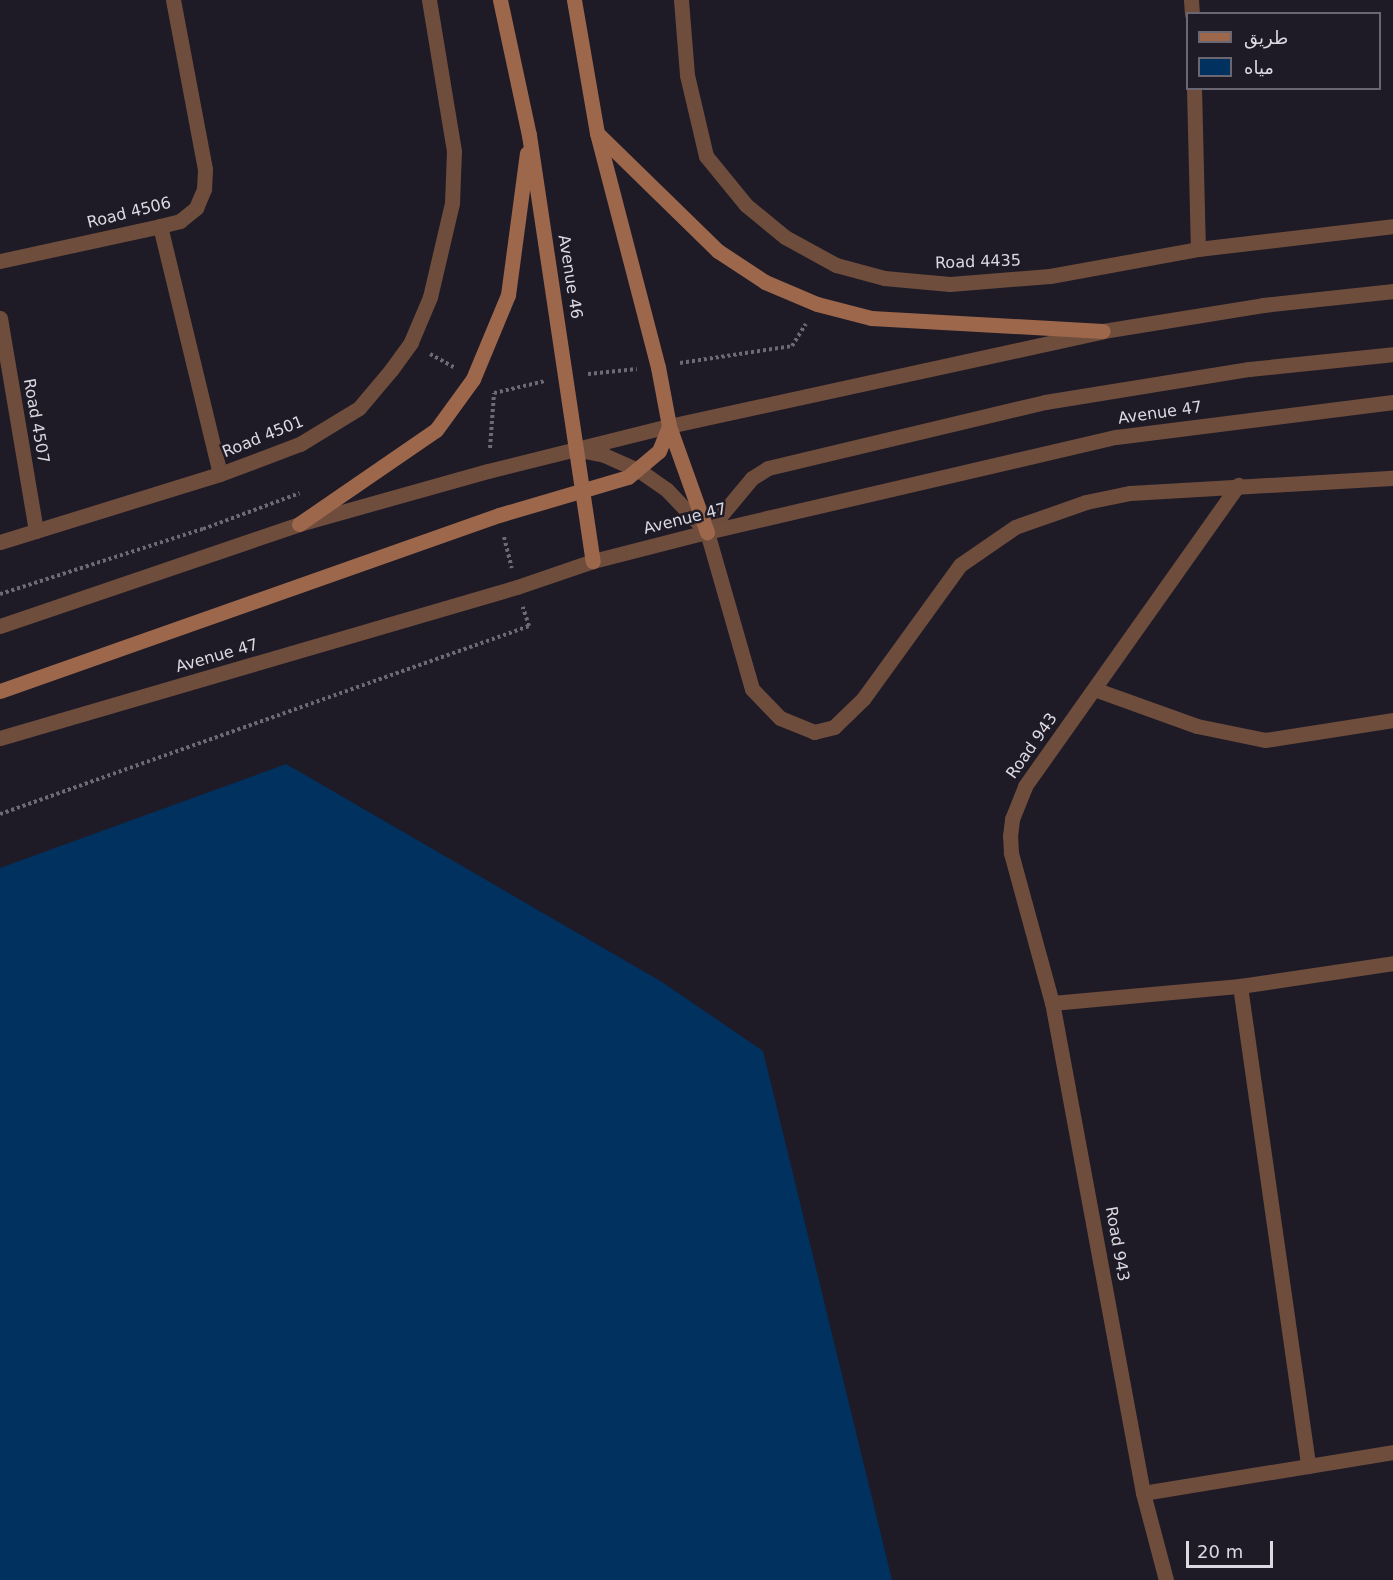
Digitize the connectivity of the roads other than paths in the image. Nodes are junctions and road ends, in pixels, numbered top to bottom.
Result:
1 (173, 0) edge
2 (429, 0) edge
3 (500, 0) edge
4 (574, 0) edge
5 (681, 0) edge
6 (1194, 90) edge
7 (597, 133) junction
8 (530, 135) junction
9 (160, 226) junction
10 (1393, 226) edge
11 (1198, 249) junction
12 (0, 261) edge
13 (1393, 291) edge
14 (0, 318) edge
15 (1102, 331) junction
16 (1393, 354) edge
17 (1393, 402) edge
18 (669, 426) junction
19 (574, 449) junction
20 (640, 471) junction
21 (220, 474) junction
22 (1393, 478) edge
23 (1238, 485) junction
24 (582, 493) junction
25 (299, 524) junction
26 (36, 531) junction
27 (706, 532) junction
28 (0, 542) edge
29 (593, 561) junction
30 (0, 626) edge
31 (1094, 689) junction
32 (0, 691) edge
33 (1393, 720) edge
34 (0, 738) edge
35 (1393, 963) edge
36 (1240, 986) junction
37 (1052, 1003) junction
38 (1393, 1452) edge
39 (1308, 1466) junction
40 (1143, 1493) junction
41 (1166, 1580) edge

1 - 9 street, Road 4506
2 - 21 street, Road 4501
3 - 8 main road, Avenue 46
4 - 7 main road
5 - 11 street, Road 4435
6 - 11 street
7 - 15 main road
7 - 18 main road
8 - 19 main road, Avenue 46
8 - 25 main road
9 - 12 street, Road 4506
9 - 21 street
10 - 11 street, Road 4435
13 - 15 street
14 - 26 street, Road 4507
15 - 18 street
16 - 27 street
17 - 27 street, Avenue 47
18 - 19 street
18 - 20 main road
18 - 27 main road
19 - 20 street
19 - 24 main road, Avenue 46
19 - 25 street
20 - 24 main road
20 - 27 street
21 - 26 street, Road 4501
22 - 23 street
23 - 27 street
23 - 31 street, Road 943
24 - 29 main road, Avenue 46
24 - 32 main road
25 - 30 street
26 - 28 street, Road 4501
27 - 29 street, Avenue 47
29 - 34 street, Avenue 47
31 - 33 street
31 - 37 street, Road 943
35 - 36 street
36 - 37 street
36 - 39 street
37 - 40 street, Road 943
38 - 39 street
39 - 40 street
40 - 41 street, Road 943

